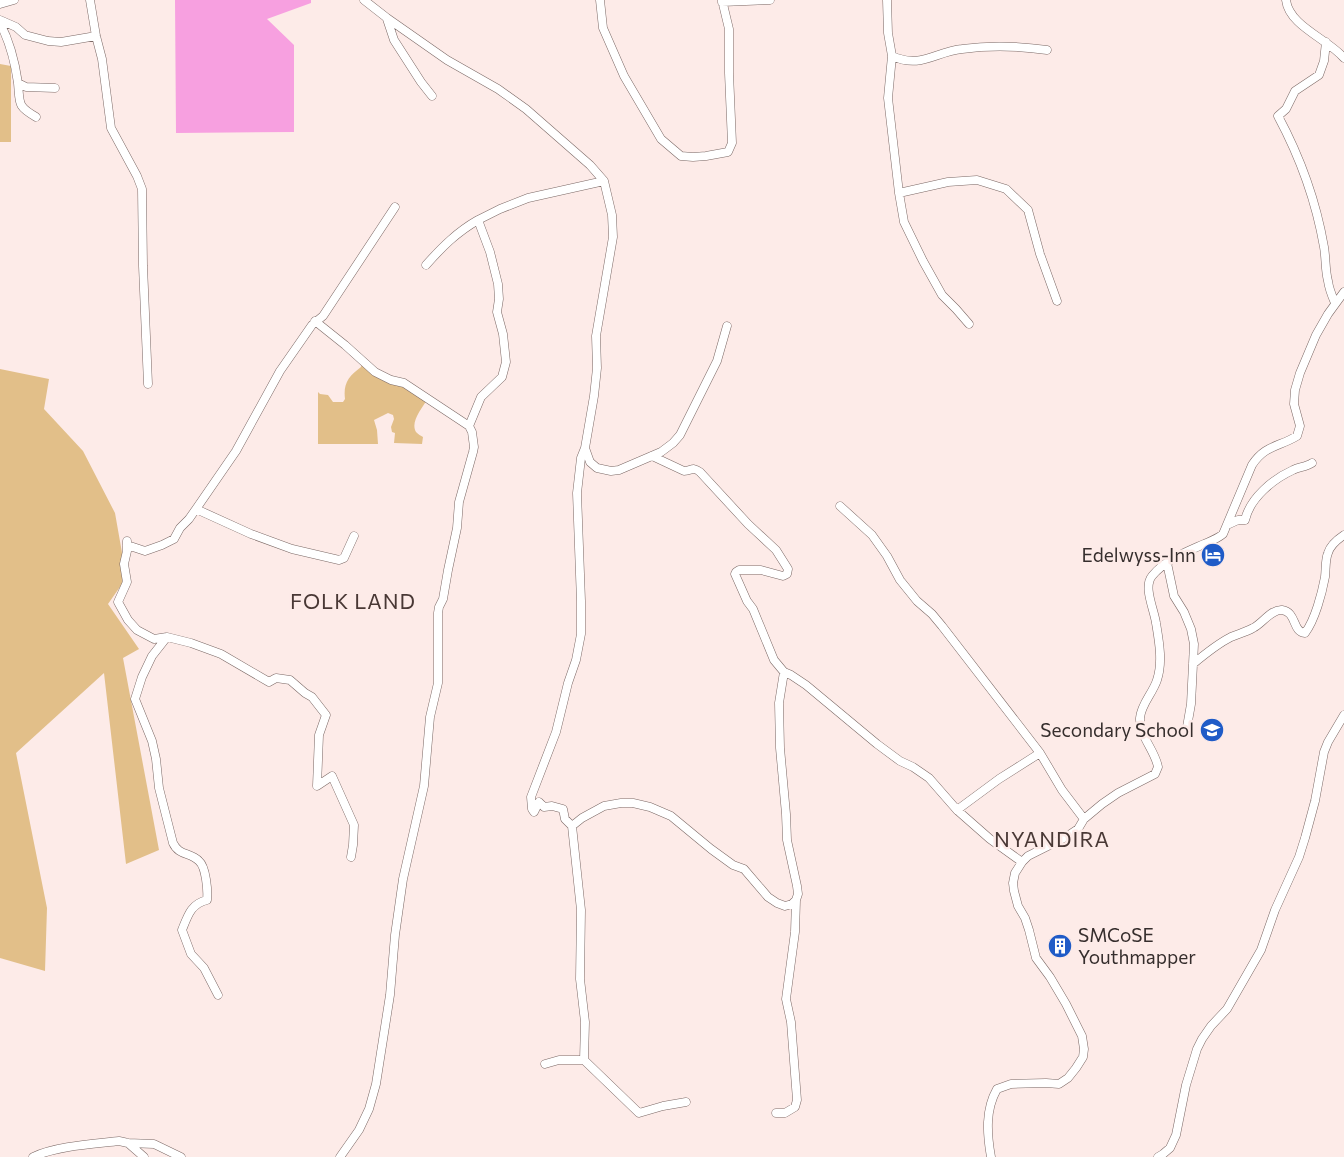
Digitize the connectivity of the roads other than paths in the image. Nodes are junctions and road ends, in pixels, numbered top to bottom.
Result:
1 (14, 0) edge
2 (90, 0) edge
3 (364, 0) edge
4 (600, 0) edge
5 (770, 0) edge
6 (887, 0) edge
7 (1286, 0) edge
8 (722, 1) edge
9 (0, 4) edge
10 (387, 18) junction
11 (0, 21) edge
12 (96, 36) junction
13 (1326, 42) junction
14 (1047, 50) dead end
15 (892, 56) junction
16 (1344, 58) edge
17 (18, 83) junction
18 (55, 88) dead end
19 (432, 96) dead end
20 (36, 117) dead end
21 (604, 181) junction
22 (899, 193) junction
23 (395, 208) dead end
24 (478, 220) junction
25 (426, 265) dead end
26 (1344, 292) edge
27 (1057, 301) dead end
28 (1335, 303) junction
29 (315, 321) junction
30 (969, 324) dead end
31 (727, 326) dead end
32 (148, 384) dead end
33 (469, 426) junction
34 (586, 448) junction
35 (652, 456) junction
36 (1312, 463) dead end
37 (840, 506) dead end
38 (196, 510) junction
39 (1227, 525) junction
40 (1344, 535) edge
41 (354, 536) dead end
42 (1168, 562) junction
43 (167, 637) junction
44 (1193, 664) junction
45 (784, 672) junction
46 (1344, 715) edge
47 (1187, 727) dead end
48 (1040, 753) junction
49 (957, 810) junction
50 (1084, 819) junction
51 (572, 826) junction
52 (351, 857) dead end
53 (1022, 862) junction
54 (796, 900) junction
55 (218, 995) dead end
56 (584, 1060) junction
57 (545, 1064) dead end
58 (686, 1102) dead end
59 (776, 1113) dead end
60 (128, 1143) junction
61 (33, 1157) edge
62 (144, 1157) edge
63 (181, 1157) edge
64 (340, 1157) edge
65 (991, 1157) edge
66 (1158, 1157) edge

1 - 9 street
2 - 12 street
3 - 10 street
4 - 8 street
5 - 8 street
6 - 15 street
7 - 13 street
10 - 19 street
10 - 21 street
11 - 12 street
11 - 17 street
12 - 32 street
13 - 16 street
13 - 28 street
14 - 15 street
15 - 22 street
17 - 18 street
17 - 20 street
21 - 24 street
21 - 34 street
22 - 27 street
22 - 30 street
23 - 29 street
24 - 25 street
24 - 33 street
26 - 28 street
28 - 39 street
29 - 33 street
29 - 38 street
31 - 35 street
33 - 64 street
34 - 35 street
34 - 51 street
35 - 45 street
36 - 39 street
37 - 48 street
38 - 41 street
38 - 43 street
39 - 42 street
40 - 44 street
42 - 44 street
42 - 50 street
43 - 52 street
43 - 55 street
44 - 47 street
45 - 49 street
45 - 54 street
46 - 66 street
48 - 49 street
48 - 50 street
49 - 53 street
50 - 53 street
51 - 54 street
51 - 56 street
53 - 65 street
54 - 59 street
56 - 57 street
56 - 58 street
60 - 61 street
60 - 62 street
60 - 63 street

